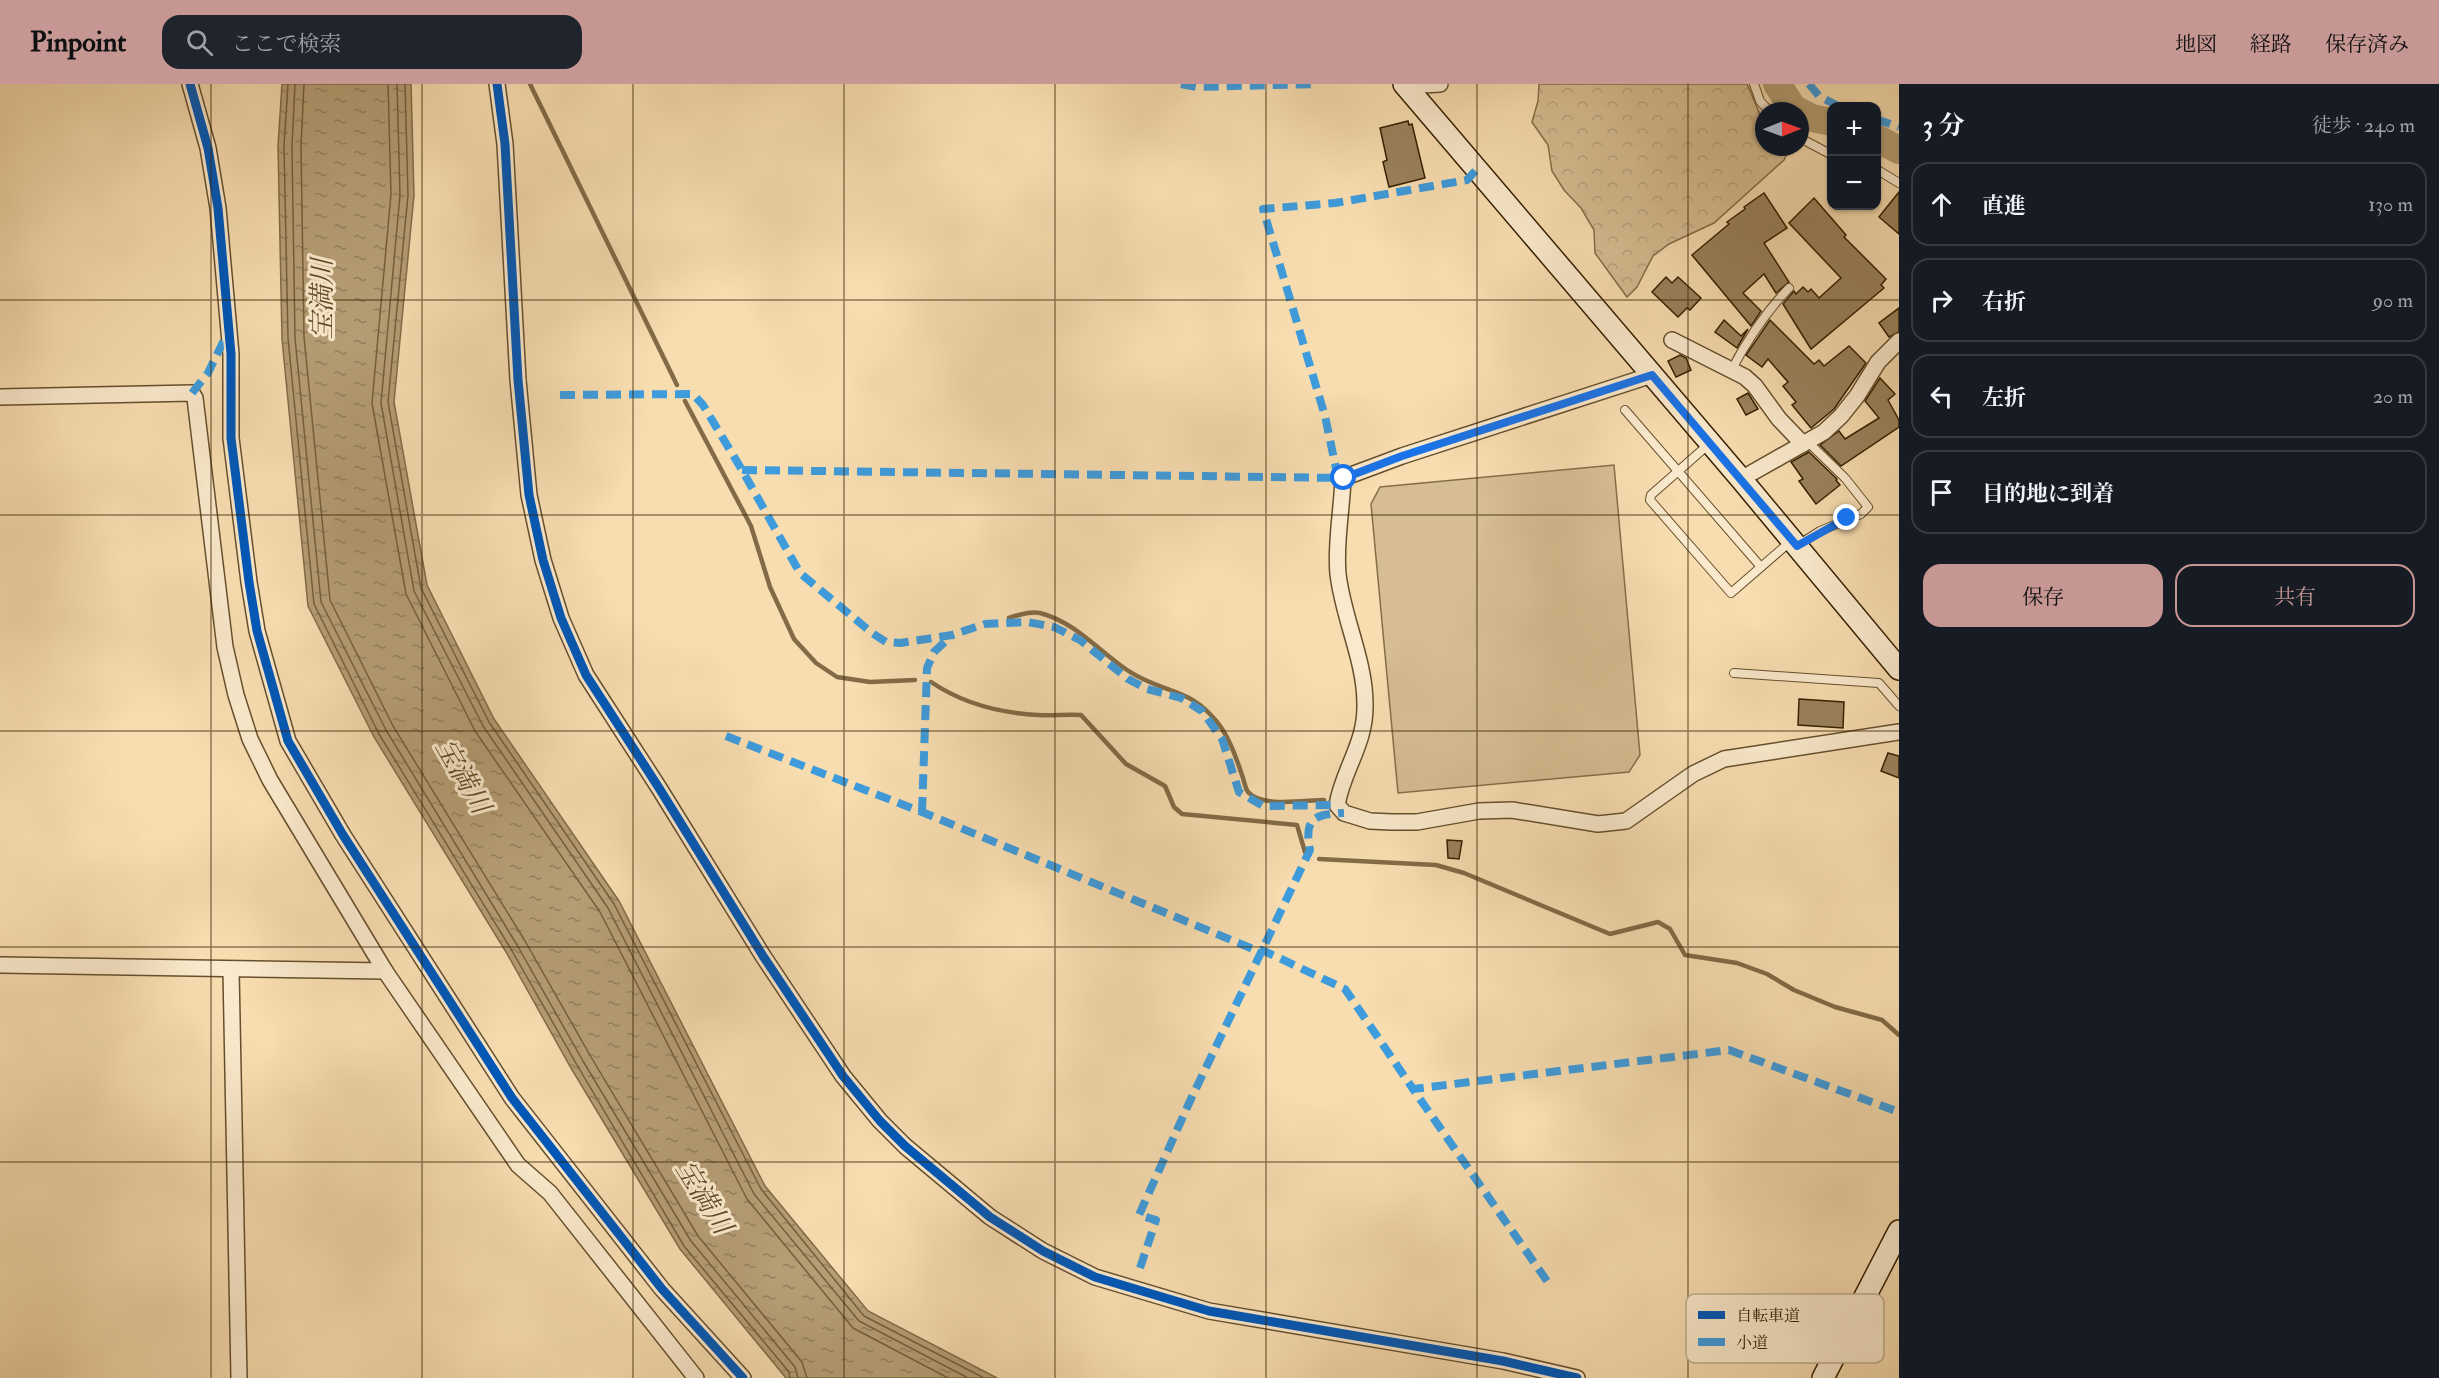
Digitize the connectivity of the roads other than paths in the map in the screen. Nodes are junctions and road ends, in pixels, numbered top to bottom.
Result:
1 (190, 84) edge
2 (497, 84) edge
3 (1440, 84) edge
4 (1754, 84) edge
5 (1405, 85) edge
6 (1761, 102) edge
7 (1809, 142) edge
8 (1827, 152) edge
9 (1881, 172) edge
10 (1899, 183) edge
11 (1790, 288) dead end
12 (1672, 340) dead end
13 (1899, 340) edge
14 (1731, 371) junction
15 (1652, 375) junction
16 (0, 397) edge
17 (1625, 410) dead end
18 (1710, 443) junction
19 (1805, 443) junction
20 (1678, 471) junction
21 (1741, 479) junction
22 (1794, 543) junction
23 (1761, 567) junction
24 (1899, 669) edge
25 (1734, 673) dead end
26 (1899, 706) edge
27 (1899, 732) edge
28 (0, 965) edge
29 (231, 970) junction
30 (385, 971) junction
31 (1899, 1231) edge
32 (1866, 1294) edge
33 (1831, 1363) edge
34 (239, 1378) edge
35 (696, 1378) edge
36 (743, 1378) edge
37 (1577, 1378) edge
38 (1823, 1378) edge

1 - 36 street
2 - 37 street
3 - 5 street
4 - 6 lane
5 - 15 street
7 - 8 lane
9 - 10 lane
11 - 14 lane
12 - 14 street
13 - 19 street
14 - 19 street
15 - 18 street
15 - 27 street
16 - 30 street
17 - 20 lane
18 - 20 lane
18 - 21 street
19 - 21 street
19 - 22 lane
20 - 23 lane
20 - 23 lane
21 - 22 street
22 - 23 lane
22 - 24 street
25 - 26 lane
28 - 29 street
29 - 30 street
29 - 34 street
30 - 35 street
31 - 32 street
33 - 38 street

